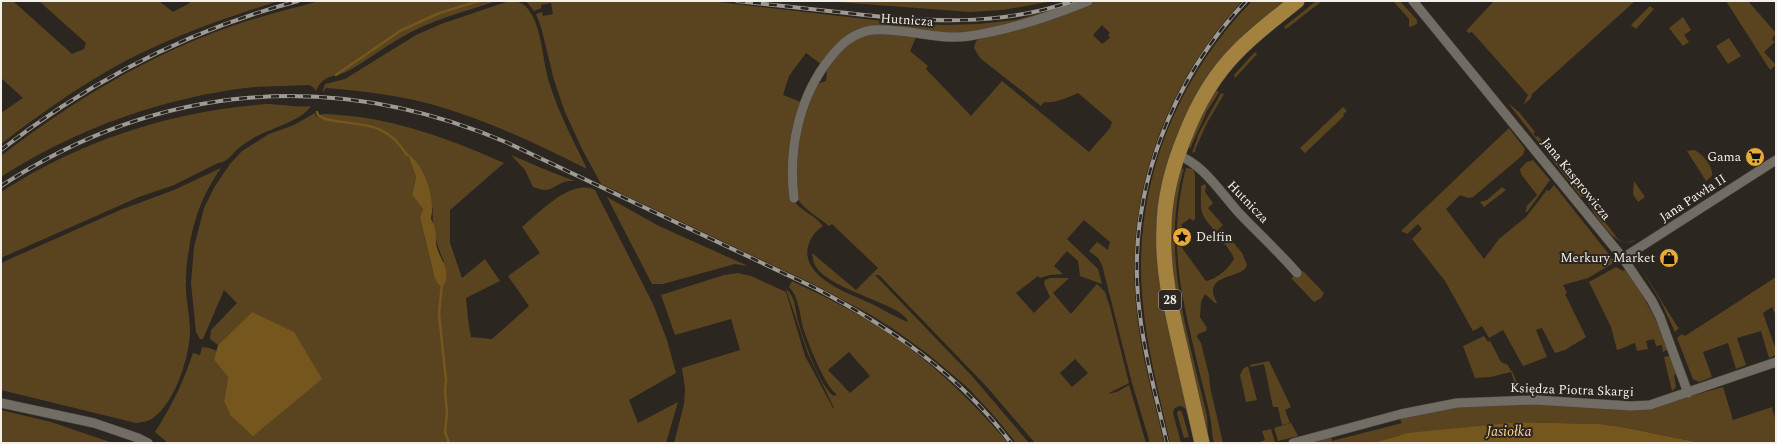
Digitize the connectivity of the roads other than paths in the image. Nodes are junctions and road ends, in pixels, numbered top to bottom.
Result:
1 (1088, 1) edge
2 (1297, 1) edge
3 (1413, 1) edge
4 (1177, 154) junction
5 (1776, 160) edge
6 (794, 198) dead end
7 (1624, 258) junction
8 (1298, 273) dead end
9 (1776, 362) edge
10 (1688, 393) junction
11 (1, 403) edge
12 (148, 443) edge
13 (1202, 443) edge
14 (1293, 443) edge

1 - 6 street, Hutnicza
2 - 4 main road, 28
3 - 7 street, Jana Kasprowicza
4 - 8 street, Hutnicza
4 - 13 main road, 28
5 - 7 street, Jana Pawła II
7 - 10 street, Jana Kasprowicza
9 - 10 street, Księdza Piotra Skargi
10 - 14 street, Księdza Piotra Skargi
11 - 12 street

